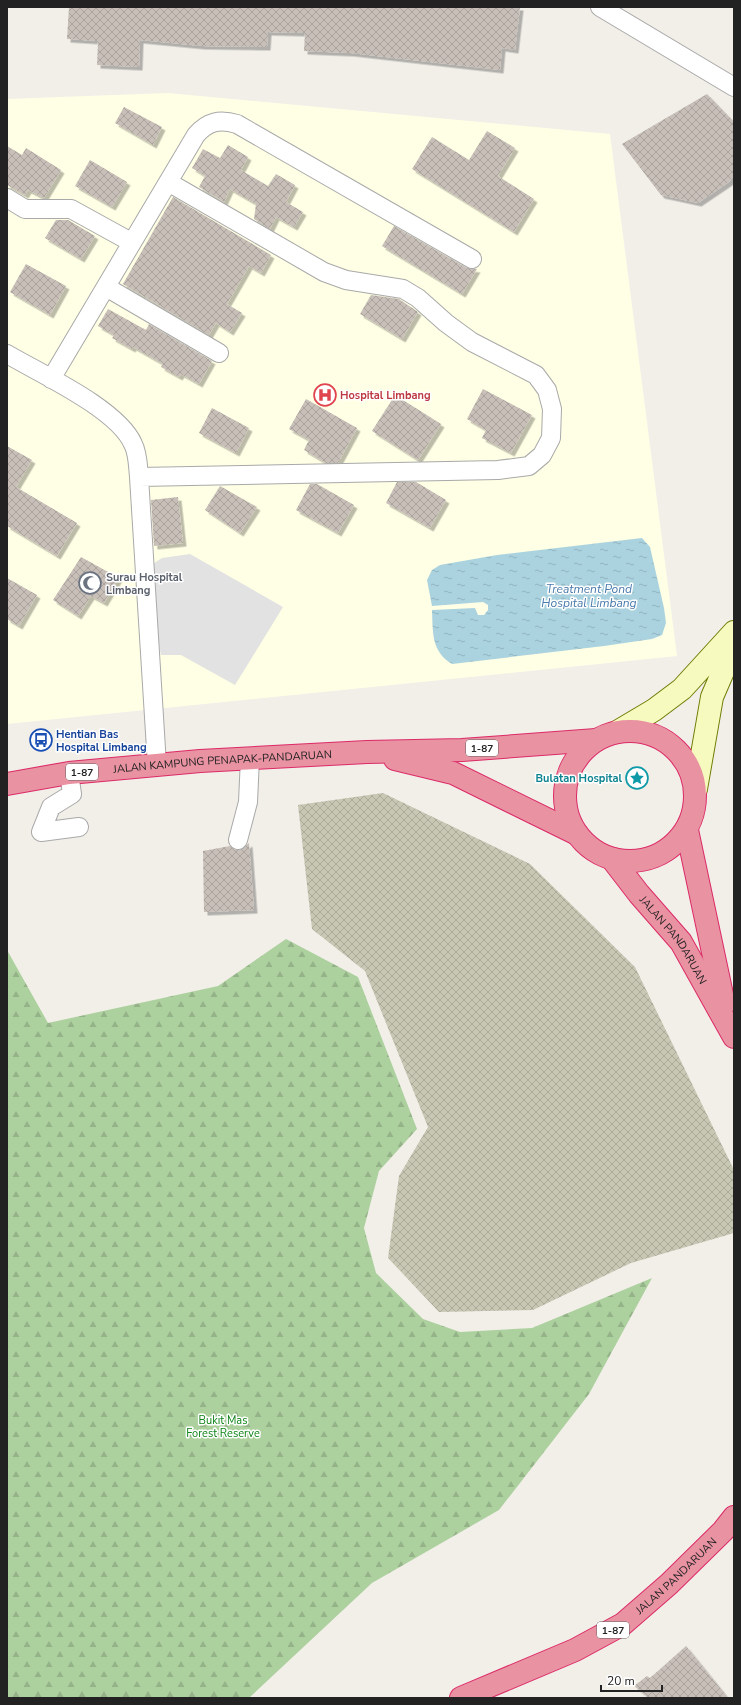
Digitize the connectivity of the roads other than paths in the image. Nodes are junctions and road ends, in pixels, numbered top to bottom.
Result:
1 (600, 7) edge
2 (733, 85) edge
3 (168, 182) junction
4 (7, 198) edge
5 (131, 242) junction
6 (472, 259) dead end
7 (106, 287) junction
8 (219, 353) dead end
9 (7, 354) edge
10 (51, 379) junction
11 (140, 477) junction
12 (734, 632) edge
13 (734, 646) edge
14 (617, 732) junction
15 (596, 740) junction
16 (367, 752) junction
17 (250, 758) junction
18 (157, 765) junction
19 (69, 773) junction
20 (7, 784) edge
21 (696, 788) junction
22 (79, 827) dead end
23 (687, 830) junction
24 (577, 834) junction
25 (238, 840) dead end
26 (612, 859) junction
27 (731, 1031) edge
28 (734, 1517) edge
29 (461, 1698) edge

1 - 2 street
3 - 5 street
3 - 6 street
3 - 11 street
4 - 5 street
5 - 7 street
7 - 8 street
7 - 10 street
9 - 10 street
10 - 11 street
11 - 18 street
12 - 14 main road
13 - 21 main road
14 - 15 highway
14 - 21 highway
15 - 16 highway, JALAN KAMPUNG PENAPAK-PANDARUAN / 1-87
15 - 24 highway
16 - 17 highway, JALAN KAMPUNG PENAPAK-PANDARUAN / 1-87
16 - 24 highway, JALAN KAMPUNG PENAPAK-PANDARUAN / 1-87
17 - 18 highway, JALAN KAMPUNG PENAPAK-PANDARUAN / 1-87
17 - 25 street
18 - 19 highway, JALAN KAMPUNG PENAPAK-PANDARUAN / 1-87
19 - 20 highway, JALAN KAMPUNG PENAPAK-PANDARUAN / 1-87
19 - 22 street
21 - 23 highway
23 - 26 highway
23 - 27 highway, JALAN PANDARUAN
24 - 26 highway
26 - 27 highway, JALAN PANDARUAN
28 - 29 highway, JALAN PANDARUAN / 1-87

